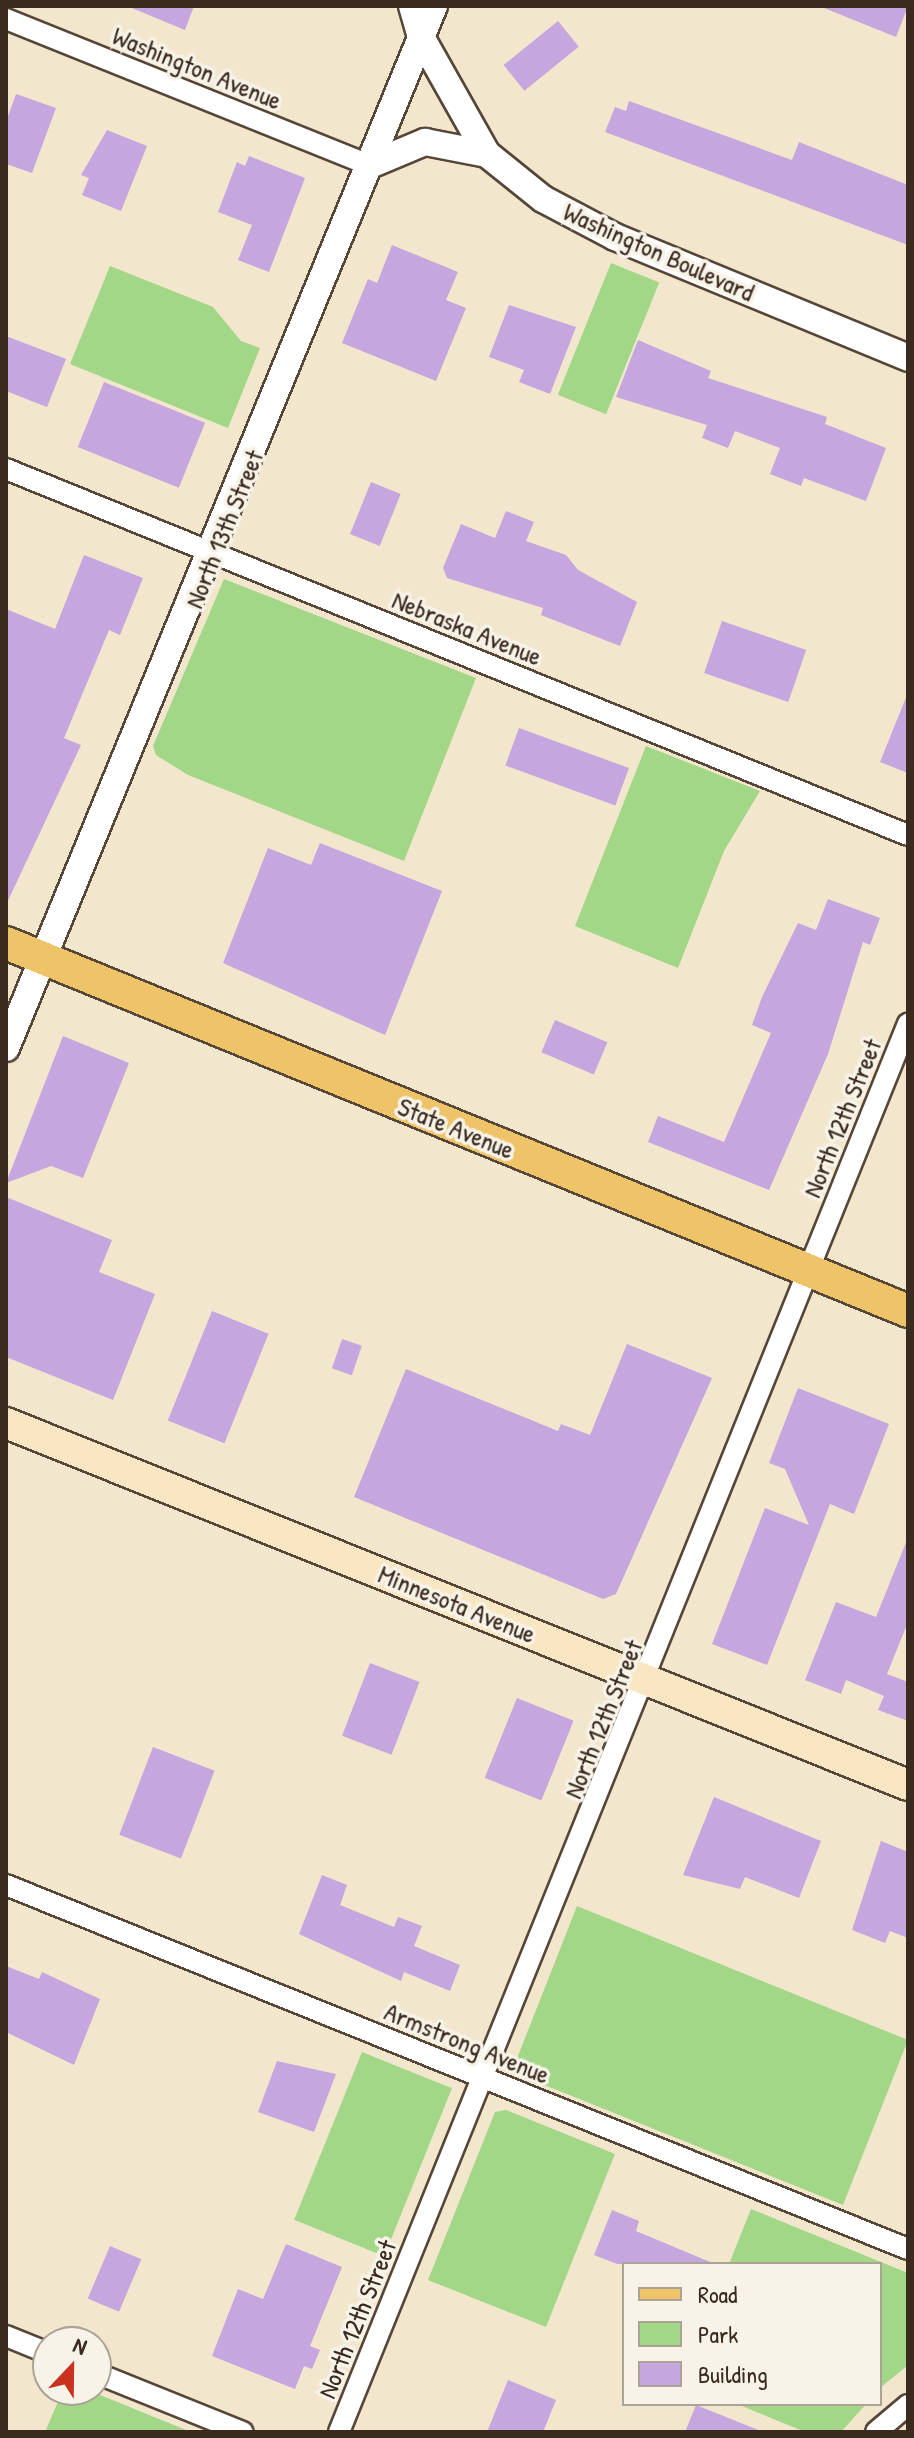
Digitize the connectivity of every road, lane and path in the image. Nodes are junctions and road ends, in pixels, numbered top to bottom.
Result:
1 (412, 6) edge
2 (434, 6) edge
3 (6, 19) edge
4 (421, 37) junction
5 (487, 154) junction
6 (370, 165) junction
7 (908, 358) edge
8 (6, 469) edge
9 (214, 553) junction
10 (908, 835) edge
11 (6, 943) edge
12 (43, 958) junction
13 (908, 1024) edge
14 (6, 1048) edge
15 (808, 1271) junction
16 (908, 1311) edge
17 (6, 1423) edge
18 (647, 1681) junction
19 (908, 1785) edge
20 (6, 1885) edge
21 (484, 2078) junction
22 (908, 2249) edge
23 (6, 2336) edge
24 (32, 2347) edge
25 (112, 2379) edge
26 (908, 2405) edge
27 (243, 2432) edge
28 (339, 2432) edge
29 (876, 2432) edge

1 - 4 street, Washington Boulevard
2 - 4 street, North 13th Street
3 - 6 street, Washington Avenue
4 - 5 street, Washington Boulevard
4 - 6 street, North 13th Street
5 - 6 street
5 - 7 street, Washington Boulevard
6 - 9 street, North 13th Street
8 - 9 street, Nebraska Avenue
9 - 10 street, Nebraska Avenue
9 - 12 street, North 13th Street
11 - 12 main road, State Avenue
12 - 14 street, North 13th Street
12 - 15 main road, State Avenue
13 - 15 street, North 12th Street
15 - 16 main road, State Avenue
15 - 18 street, North 12th Street
17 - 18 main road, Minnesota Avenue
18 - 19 main road, Minnesota Avenue
18 - 21 street, North 12th Street
20 - 21 street, Armstrong Avenue
21 - 22 street, Armstrong Avenue
21 - 28 street, North 12th Street
23 - 24 street
25 - 27 street
26 - 29 street

